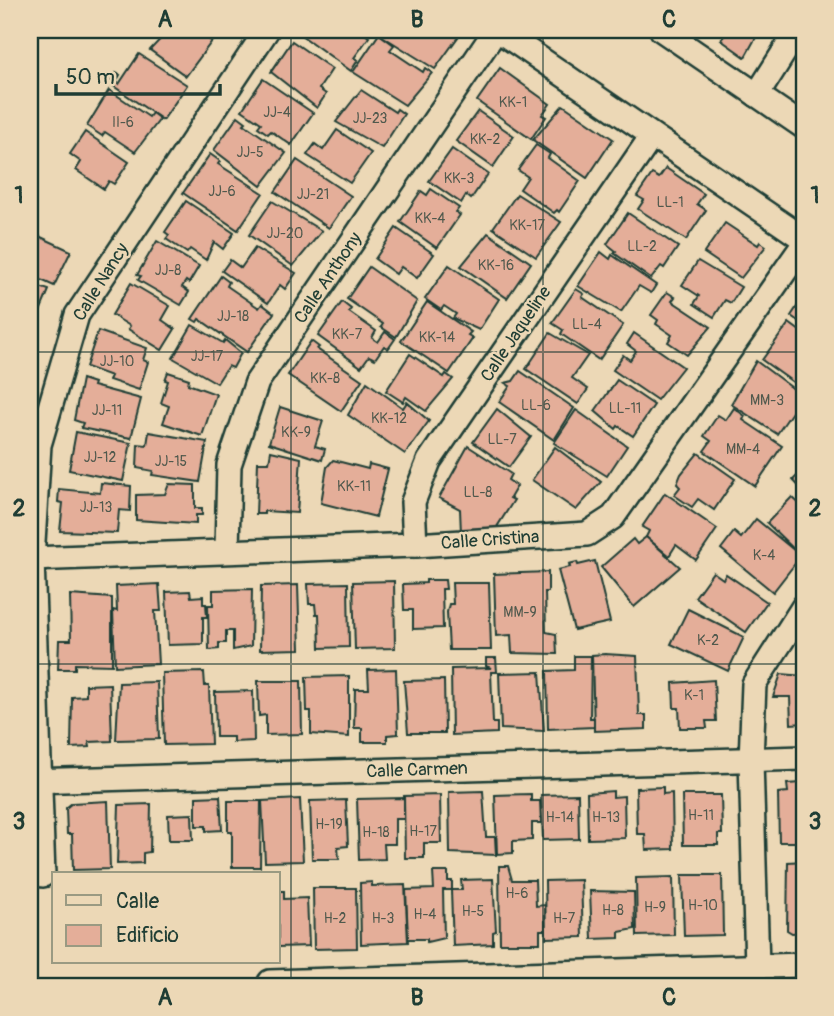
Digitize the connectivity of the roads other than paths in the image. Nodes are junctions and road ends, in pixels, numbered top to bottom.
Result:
1 (267, 30) edge
2 (497, 30) edge
3 (662, 30) edge
4 (798, 30) edge
5 (757, 95) junction
6 (804, 127) edge
7 (652, 135) junction
8 (804, 242) edge
9 (415, 545) junction
10 (227, 551) junction
11 (31, 559) edge
12 (804, 606) edge
13 (804, 758) edge
14 (751, 760) junction
15 (35, 781) edge
16 (43, 875) dead end
17 (804, 965) edge
18 (757, 967) junction
19 (270, 982) dead end
20 (359, 982) edge

1 - 11 street, Calle Nancy
2 - 7 street
2 - 10 street, Calle Anthony
3 - 5 street
4 - 5 street
5 - 6 street
7 - 8 street
7 - 9 street, Calle Jaqueline
8 - 9 street, Calle Cristina
9 - 10 street, Calle Cristina
10 - 11 street, Calle Cristina
11 - 15 street, Calle Nancy
12 - 14 street
13 - 14 street, Calle Carmen
14 - 15 street, Calle Carmen
14 - 18 street
15 - 16 street, Calle Nancy
17 - 18 street
18 - 20 street
19 - 20 street

